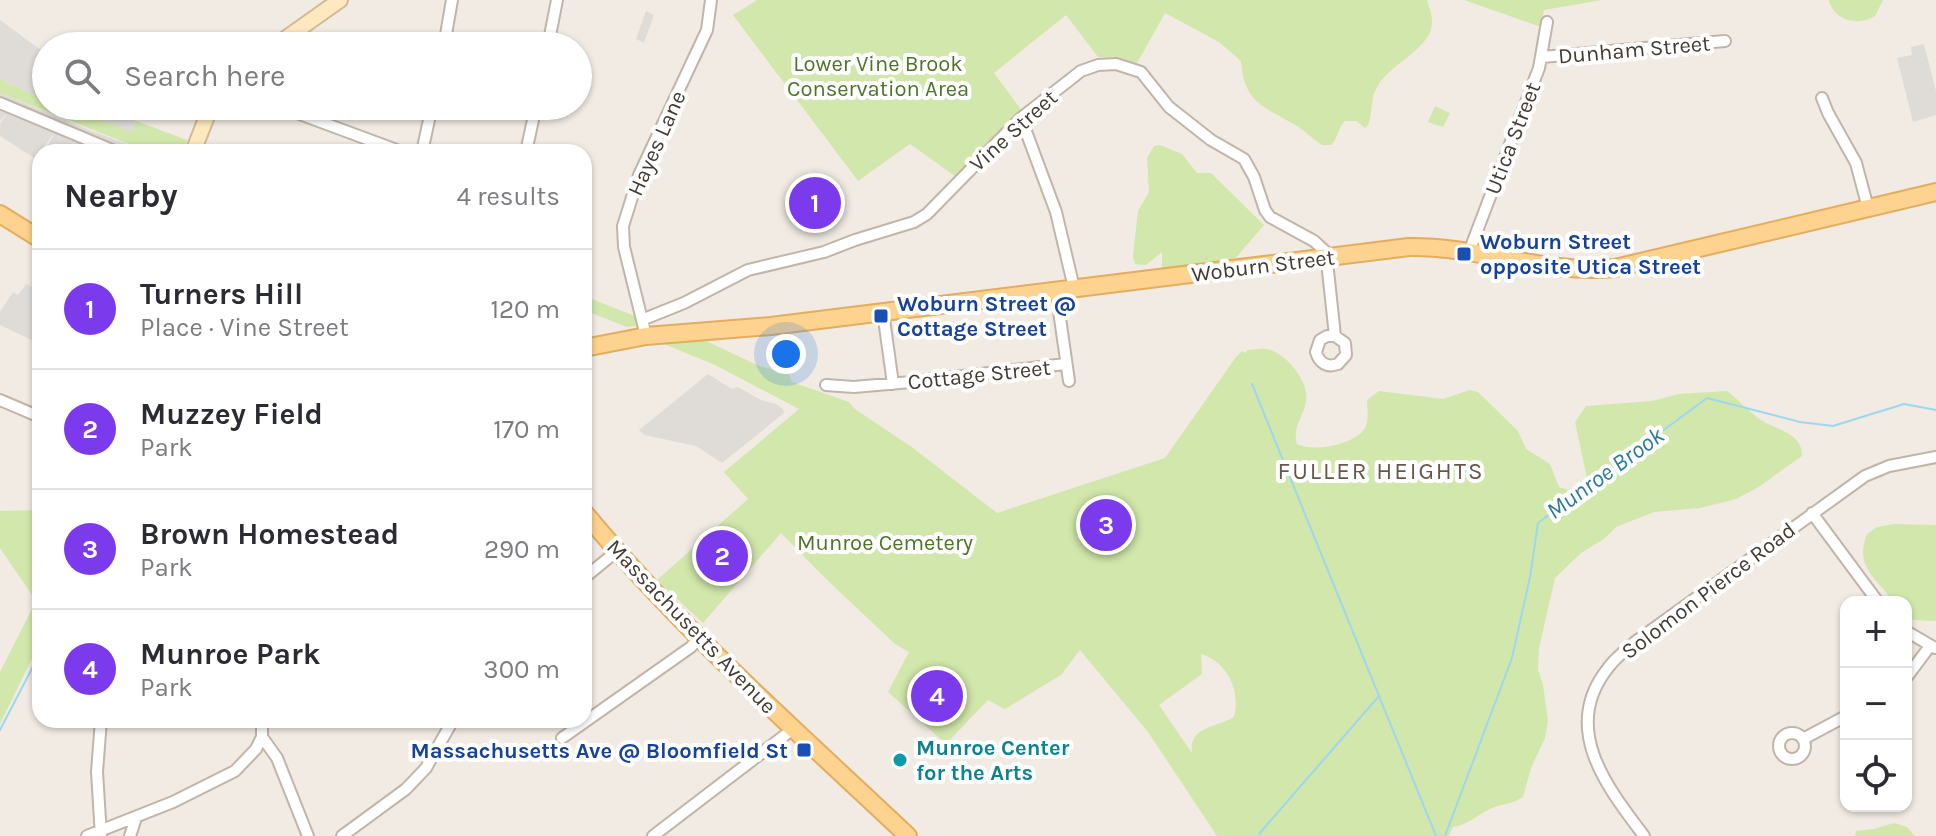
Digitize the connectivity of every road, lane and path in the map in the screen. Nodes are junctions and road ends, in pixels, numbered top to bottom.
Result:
1 (340, 0) edge
2 (452, 0) edge
3 (557, 0) edge
4 (711, 0) edge
5 (1547, 22) dead end
6 (295, 32) edge
7 (446, 32) edge
8 (551, 32) edge
9 (1725, 41) dead end
10 (1542, 57) junction
11 (1822, 98) dead end
12 (0, 103) edge
13 (32, 117) edge
14 (1021, 118) junction
15 (40, 120) edge
16 (206, 120) edge
17 (316, 120) edge
18 (429, 120) edge
19 (533, 120) edge
20 (97, 144) edge
21 (196, 144) edge
22 (380, 144) edge
23 (424, 144) edge
24 (528, 144) edge
25 (1936, 192) edge
26 (1868, 208) junction
27 (0, 214) edge
28 (32, 234) edge
29 (1469, 252) junction
30 (1328, 257) junction
31 (1074, 288) junction
32 (1056, 290) junction
33 (883, 312) junction
34 (645, 327) junction
35 (1335, 336) dead end
36 (592, 345) edge
37 (1065, 364) junction
38 (1069, 381) dead end
39 (893, 384) junction
40 (826, 385) dead end
41 (0, 400) edge
42 (32, 414) edge
43 (1936, 457) edge
44 (1812, 513) junction
45 (592, 521) edge
46 (617, 551) junction
47 (592, 571) edge
48 (1874, 596) edge
49 (1912, 635) edge
50 (698, 638) junction
51 (1933, 647) edge
52 (1912, 671) edge
53 (592, 717) edge
54 (1840, 719) edge
55 (100, 728) edge
56 (262, 728) edge
57 (448, 728) edge
58 (576, 728) edge
59 (793, 729) junction
60 (262, 737) junction
61 (562, 738) dead end
62 (1803, 739) dead end
63 (136, 818) junction
64 (101, 834) edge
65 (87, 836) edge
66 (130, 836) edge
67 (308, 836) edge
68 (342, 836) edge
69 (653, 836) edge
70 (908, 836) edge
71 (1644, 836) edge

1 - 6 street
2 - 7 street
3 - 8 street
4 - 34 street, Hayes Lane
5 - 10 street, Utica Street
9 - 10 street, Dunham Street
10 - 29 street, Utica Street
11 - 26 street
12 - 13 street
14 - 30 street, Vine Street
14 - 31 street
14 - 34 street, Vine Street
15 - 20 street
16 - 21 street
17 - 22 street
18 - 23 street
19 - 24 street
25 - 26 main road, Woburn Street
26 - 29 main road, Woburn Street
27 - 28 main road
29 - 30 main road, Woburn Street
30 - 31 main road, Woburn Street
30 - 35 street
31 - 32 main road, Woburn Street
32 - 33 main road, Woburn Street
32 - 37 street, Cottage Street
33 - 34 main road, Woburn Street
33 - 39 street, Cottage Street
34 - 36 main road, Woburn Street
37 - 38 street, Cottage Street
37 - 39 street, Cottage Street
39 - 40 street, Cottage Street
41 - 42 street
43 - 44 street, Solomon Pierce Road
44 - 48 street
44 - 71 street, Solomon Pierce Road
45 - 46 main road, Massachusetts Avenue
46 - 47 street
46 - 50 main road, Massachusetts Avenue
49 - 51 street
50 - 53 street
50 - 59 main road, Massachusetts Avenue
51 - 52 street
54 - 62 street
55 - 64 street
56 - 60 street
57 - 68 street
58 - 61 street
59 - 69 street
59 - 70 main road, Massachusetts Avenue
60 - 63 street
60 - 67 street
63 - 64 street
63 - 66 street
64 - 65 street

